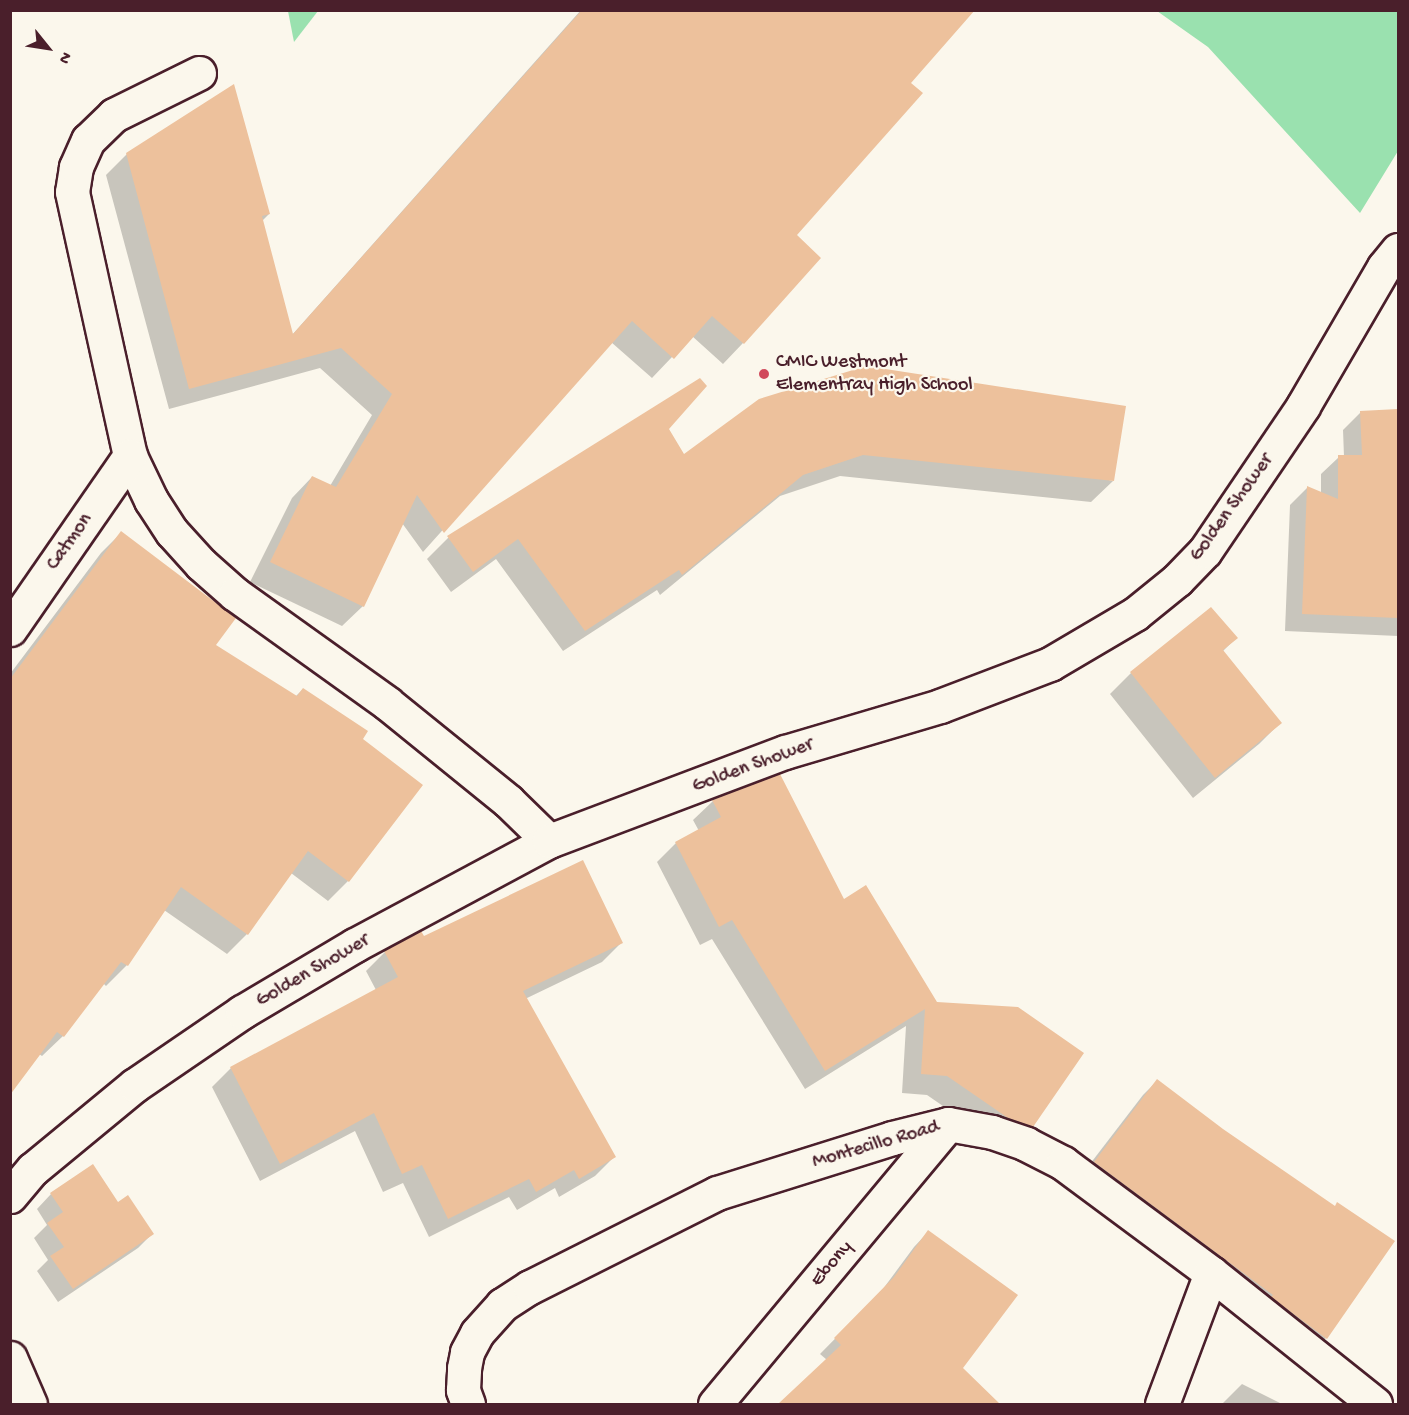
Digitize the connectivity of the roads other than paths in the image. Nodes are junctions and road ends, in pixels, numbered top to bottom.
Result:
1 (199, 73) dead end
2 (1398, 250) edge
3 (130, 456) junction
4 (10, 629) edge
5 (549, 841) junction
6 (948, 1124) junction
7 (10, 1196) edge
8 (1211, 1272) junction
9 (10, 1358) edge
10 (30, 1404) edge
11 (468, 1404) edge
12 (715, 1404) edge
13 (1162, 1404) edge
14 (1375, 1404) edge

1 - 3 street
2 - 5 street, Golden Shower
3 - 4 street, Catmon
3 - 5 street
5 - 7 street, Golden Shower
6 - 8 street, Montecillo Road
6 - 11 street, Montecillo Road
6 - 12 street, Ebony
8 - 13 street
8 - 14 street, Montecillo Road
9 - 10 street

